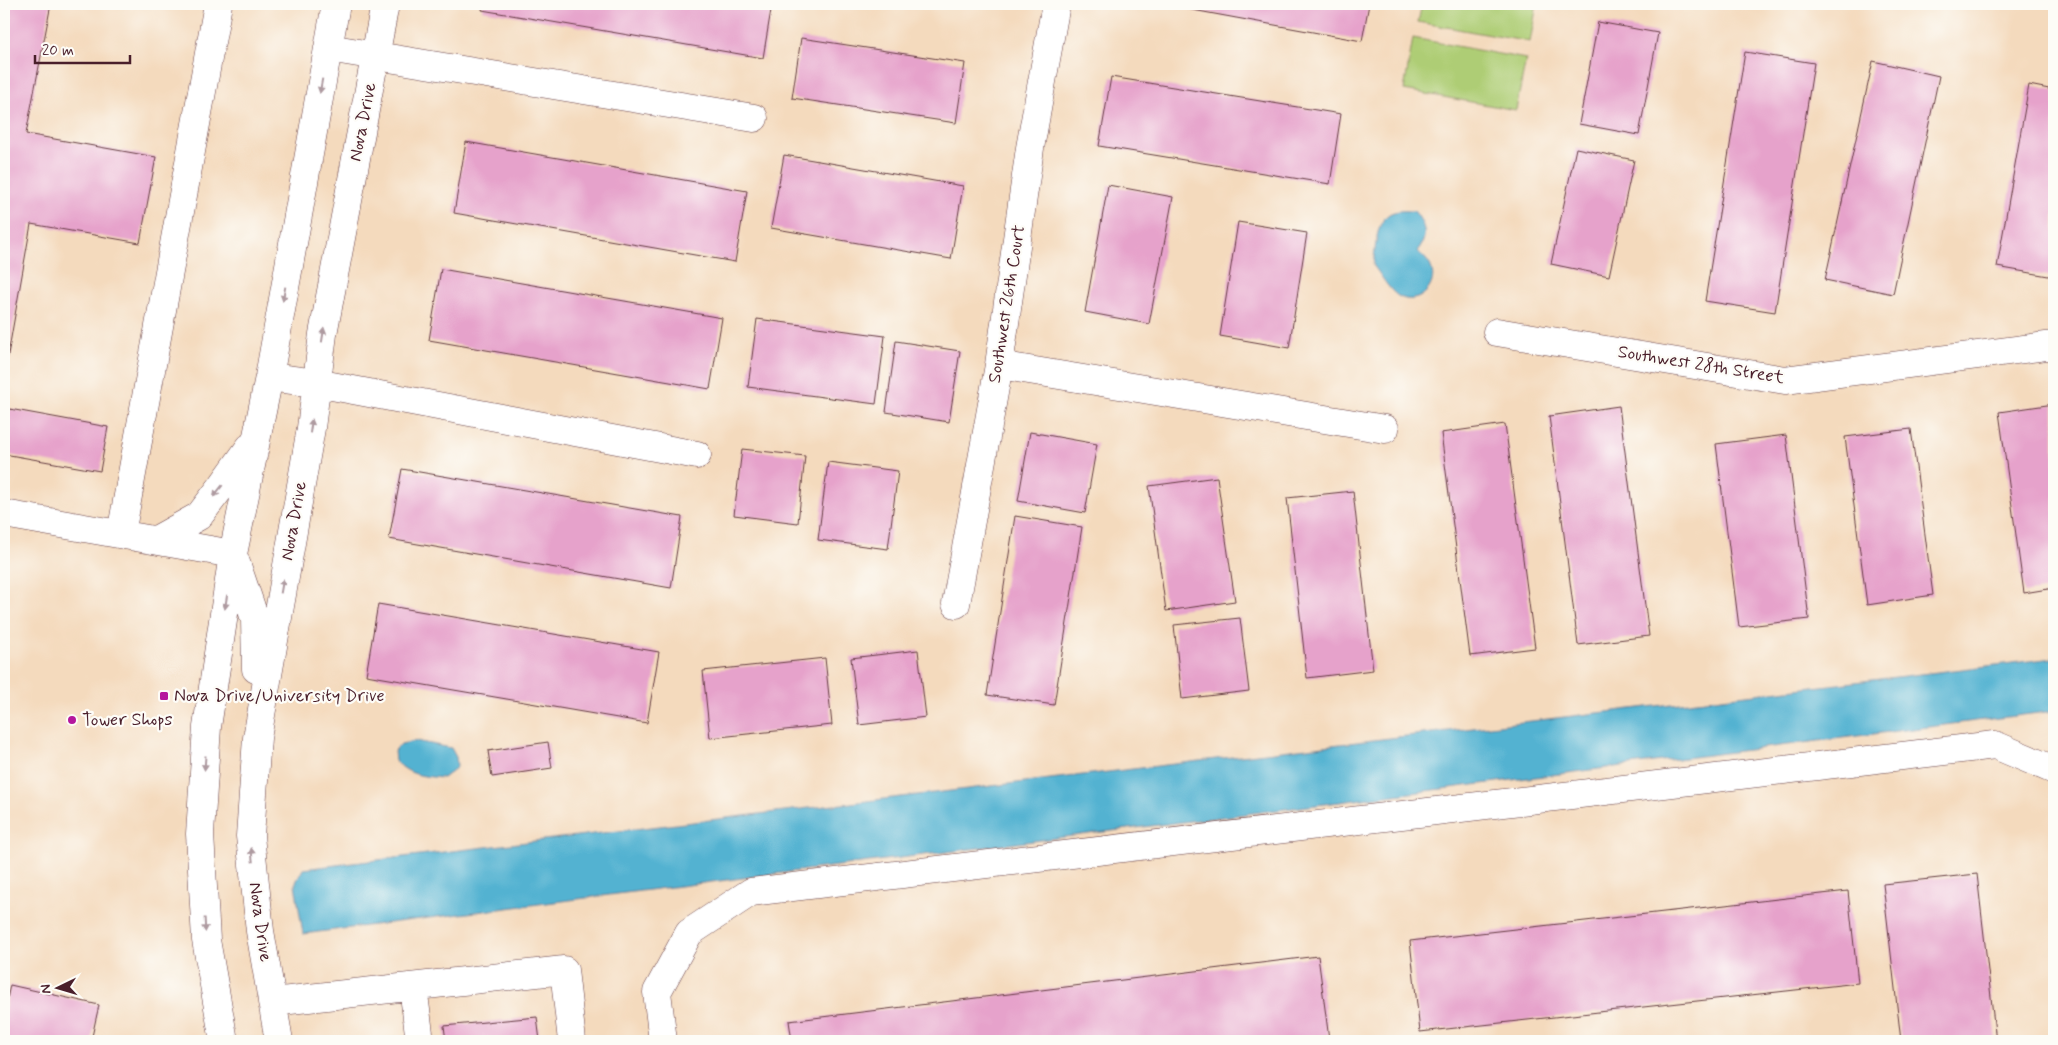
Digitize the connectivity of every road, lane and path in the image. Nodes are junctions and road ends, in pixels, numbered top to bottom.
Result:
1 (218, 4) edge
2 (336, 4) edge
3 (386, 4) edge
4 (1056, 4) edge
5 (328, 48) junction
6 (376, 55) junction
7 (754, 118) dead end
8 (1497, 332) dead end
9 (2054, 345) edge
10 (999, 365) junction
11 (269, 376) junction
12 (316, 383) junction
13 (1385, 429) dead end
14 (256, 437) junction
15 (697, 454) dead end
16 (4, 514) edge
17 (121, 534) junction
18 (156, 540) junction
19 (233, 554) junction
20 (956, 604) dead end
21 (257, 738) junction
22 (2054, 770) edge
23 (413, 987) junction
24 (272, 1002) junction
25 (224, 1041) edge
26 (279, 1041) edge
27 (420, 1041) edge
28 (572, 1041) edge
29 (663, 1041) edge

1 - 17 street
2 - 5 street
3 - 6 street, Nova Drive
4 - 10 street, Southwest 26th Court
5 - 6 street
5 -> 11 street
6 - 7 street
12 -> 6 street, Nova Drive
8 - 9 street, Southwest 28th Street
10 - 13 street
10 - 20 street, Southwest 26th Court
11 - 12 street
11 - 14 street
12 - 15 street
21 -> 12 street, Nova Drive
14 -> 18 street
14 - 19 street
16 - 17 street
17 - 18 street
18 - 19 street
19 - 21 street
19 -> 25 street
24 -> 21 street, Nova Drive
22 - 29 street
23 - 24 street
23 - 27 street
23 - 28 street
24 - 26 street, Nova Drive

